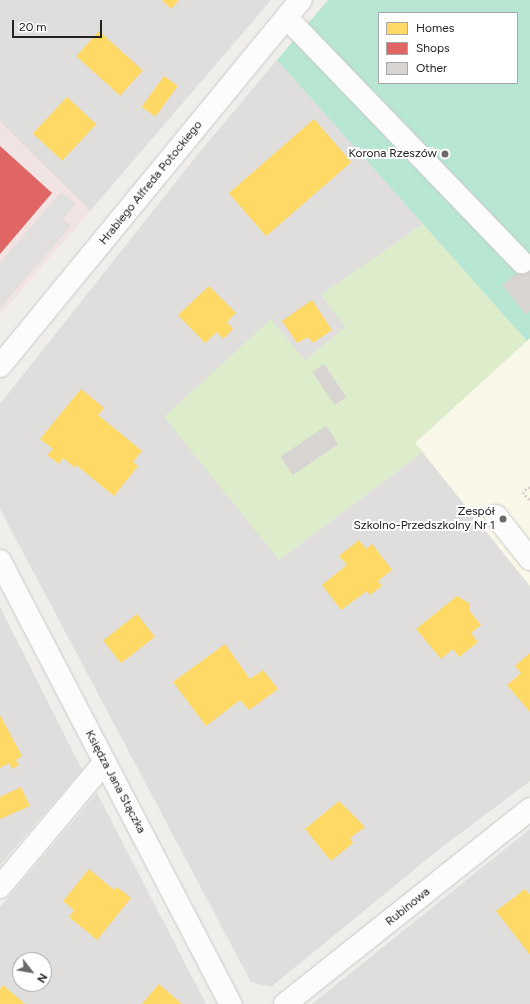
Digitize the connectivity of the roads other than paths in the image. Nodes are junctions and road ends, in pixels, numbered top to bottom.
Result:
1 (301, 0) edge
2 (287, 18) junction
3 (522, 262) dead end
4 (0, 366) edge
5 (496, 516) dead end
6 (530, 559) edge
7 (0, 561) edge
8 (105, 762) junction
9 (530, 809) edge
10 (0, 887) edge
11 (231, 1004) edge
12 (285, 1004) edge

1 - 2 street, Hrabiego Alfreda Potockiego
2 - 3 street
2 - 4 street, Hrabiego Alfreda Potockiego
5 - 6 street
7 - 8 street, Księdza Jana Stączka
8 - 10 street
8 - 11 street, Księdza Jana Stączka
9 - 12 street, Rubinowa

